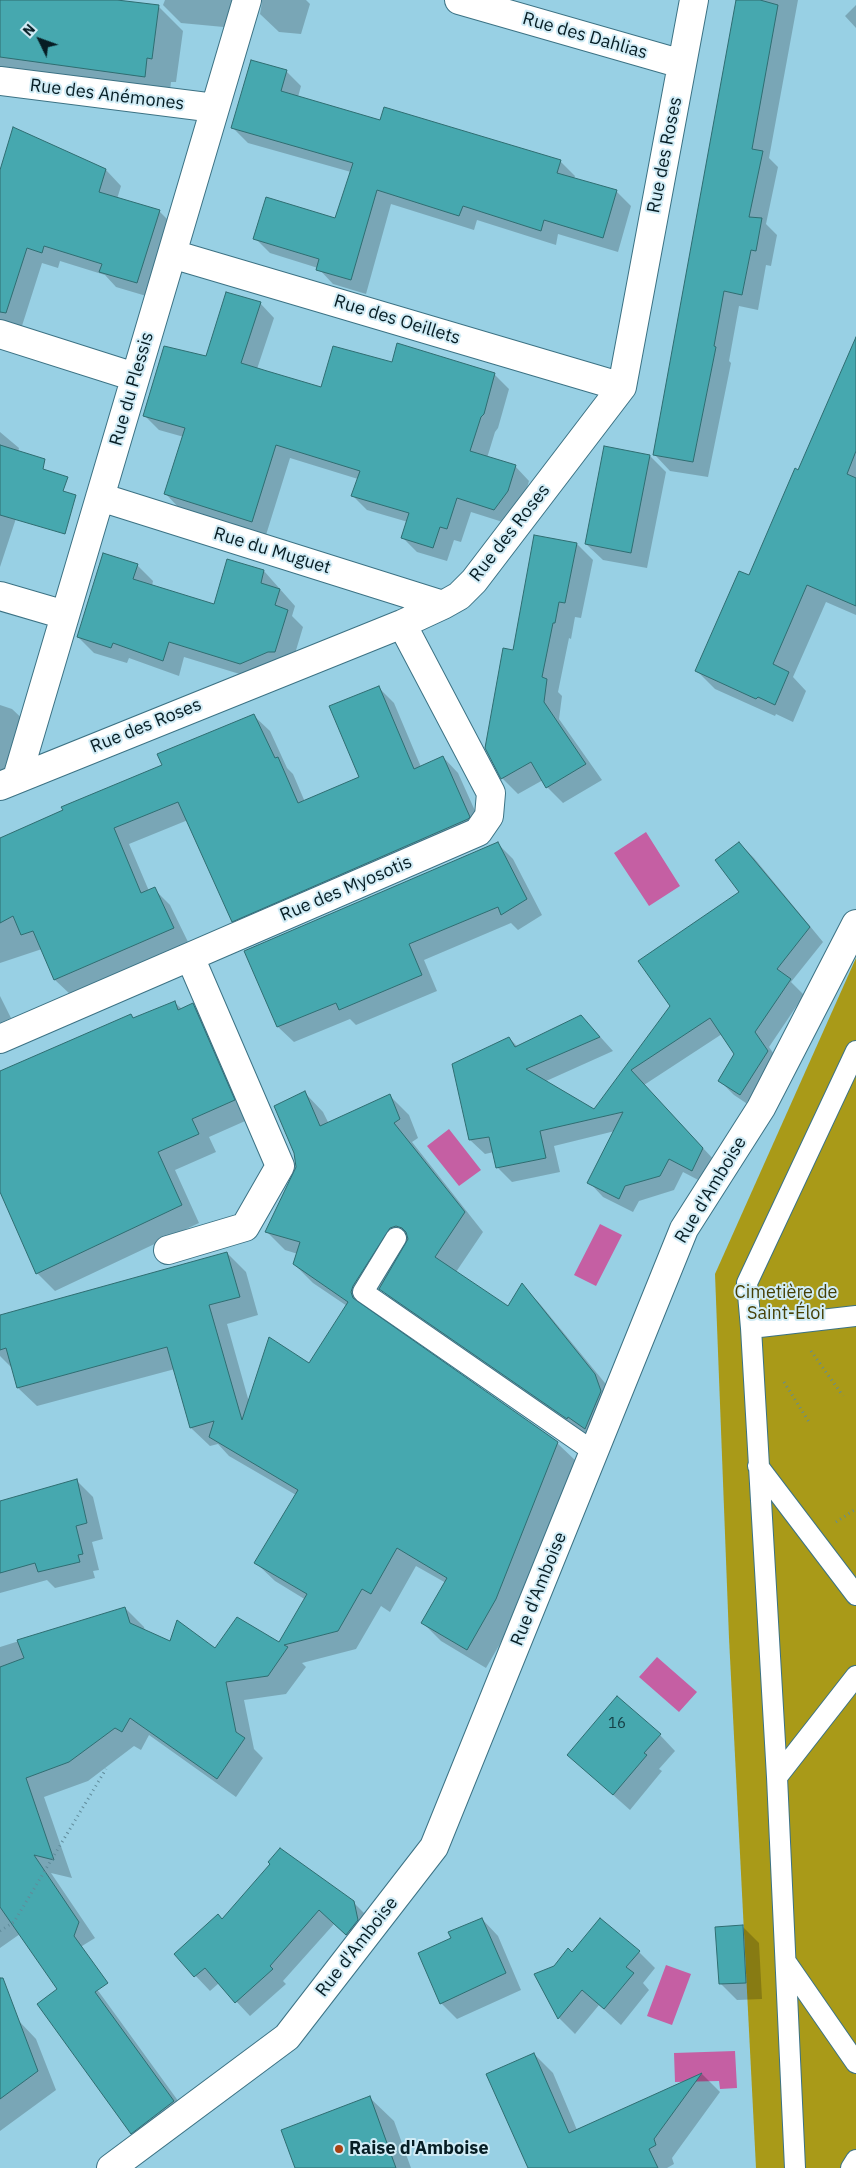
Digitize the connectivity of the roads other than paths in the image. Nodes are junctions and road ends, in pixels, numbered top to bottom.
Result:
1 (247, 0) edge
2 (459, 0) edge
3 (694, 0) edge
4 (682, 64) junction
5 (0, 82) edge
6 (215, 108) junction
7 (172, 254) junction
8 (0, 334) edge
9 (135, 377) junction
10 (622, 388) junction
11 (100, 497) junction
12 (0, 596) edge
13 (443, 605) junction
14 (65, 615) junction
15 (402, 624) junction
16 (9, 782) edge
17 (856, 924) edge
18 (190, 957) junction
19 (0, 1039) edge
20 (856, 1050) edge
21 (396, 1238) dead end
22 (168, 1250) dead end
23 (854, 1320) edge
24 (751, 1328) junction
25 (594, 1452) junction
26 (758, 1466) junction
27 (856, 1596) edge
28 (856, 1676) edge
29 (777, 1777) junction
30 (786, 1962) junction
31 (856, 2064) edge
32 (856, 2160) edge
33 (111, 2168) edge
34 (795, 2168) edge
35 (851, 2168) edge

1 - 6 street, Rue du Plessis
2 - 4 street, Rue des Dahlias
3 - 4 street, Rue des Roses
4 - 10 street, Rue des Roses
5 - 6 street, Rue des Anémones
6 - 7 street, Rue du Plessis
7 - 9 street, Rue du Plessis
7 - 10 street, Rue des Oeillets
8 - 9 street
9 - 11 street, Rue du Plessis
10 - 13 street, Rue des Roses
11 - 13 street, Rue du Muguet
11 - 14 street, Rue du Plessis
12 - 14 street
13 - 15 street, Rue des Roses
14 - 16 street, Rue du Plessis
15 - 16 street, Rue des Roses
15 - 18 street, Rue des Myosotis
17 - 25 street, Rue d'Amboise
18 - 19 street, Rue des Myosotis
18 - 22 street
20 - 24 lane
21 - 25 lane
23 - 24 lane
24 - 26 lane
25 - 33 street, Rue d'Amboise
26 - 27 lane
26 - 29 lane
28 - 29 lane
29 - 30 lane
30 - 31 lane
30 - 34 lane
32 - 35 lane

